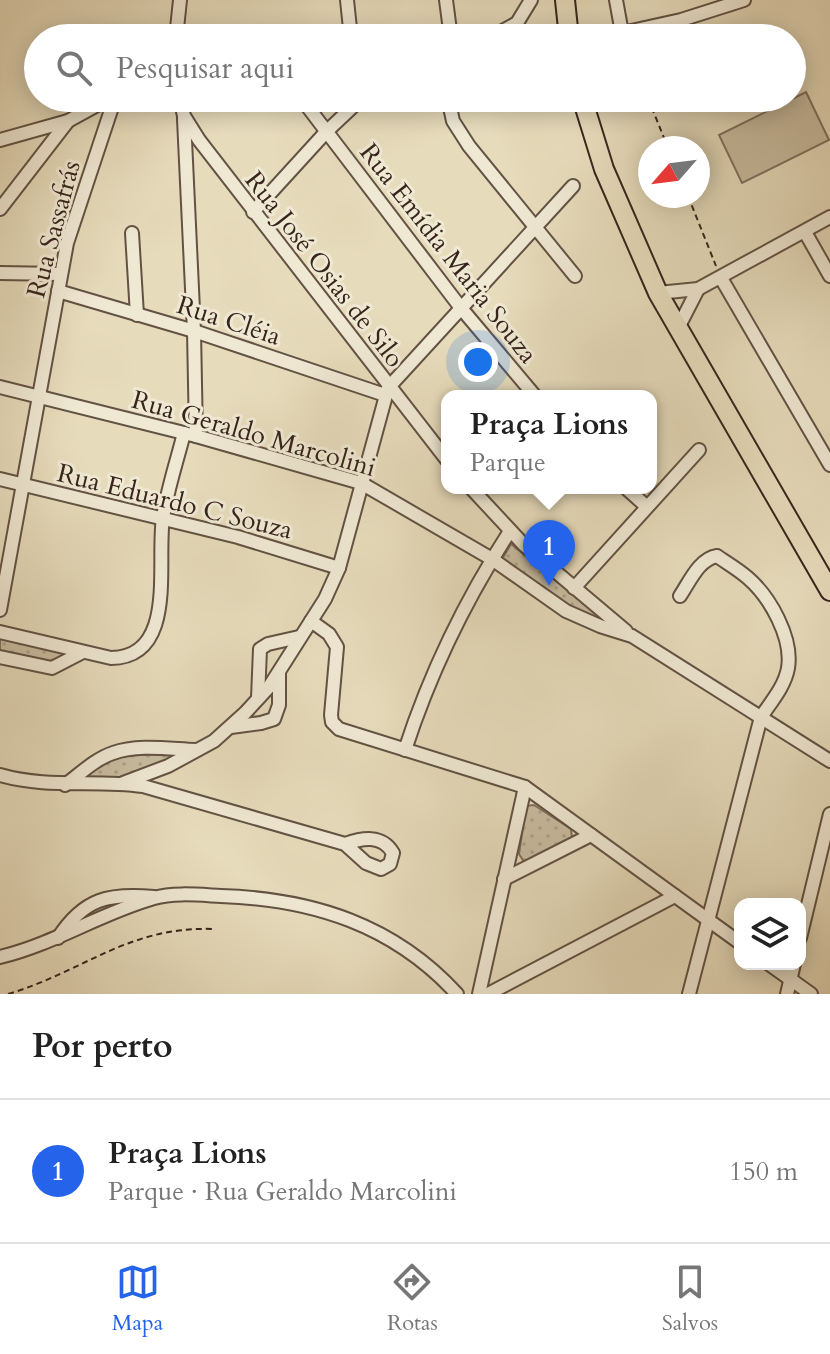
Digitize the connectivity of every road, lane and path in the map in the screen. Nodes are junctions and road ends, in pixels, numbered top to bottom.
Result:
1 (180, 0) edge
2 (347, 0) edge
3 (446, 0) edge
4 (531, 0) edge
5 (565, 0) edge
6 (616, 0) edge
7 (744, 0) edge
8 (710, 6) edge
9 (177, 24) edge
10 (350, 24) edge
11 (449, 24) edge
12 (515, 24) edge
13 (568, 24) edge
14 (620, 24) edge
15 (651, 24) edge
16 (86, 112) edge
17 (108, 112) edge
18 (183, 112) edge
19 (311, 112) edge
20 (347, 112) edge
21 (451, 112) edge
22 (586, 112) edge
23 (654, 112) edge
24 (184, 116) junction
25 (68, 121) junction
26 (326, 132) junction
27 (663, 136) edge
28 (1, 138) edge
29 (573, 186) dead end
30 (693, 208) edge
31 (0, 209) edge
32 (253, 212) junction
33 (830, 217) edge
34 (534, 228) junction
35 (805, 232) junction
36 (132, 233) dead end
37 (0, 273) edge
38 (60, 274) junction
39 (575, 276) dead end
40 (830, 276) edge
41 (721, 278) junction
42 (698, 289) junction
43 (58, 291) junction
44 (658, 293) junction
45 (461, 308) junction
46 (137, 315) junction
47 (677, 330) junction
48 (194, 331) junction
49 (0, 387) edge
50 (530, 390) edge
51 (387, 391) junction
52 (40, 396) junction
53 (190, 435) junction
54 (699, 450) dead end
55 (441, 453) edge
56 (830, 465) edge
57 (0, 479) edge
58 (361, 483) junction
59 (23, 485) junction
60 (476, 494) edge
61 (633, 494) edge
62 (646, 506) junction
63 (163, 518) junction
64 (510, 531) junction
65 (4, 558) edge
66 (492, 559) junction
67 (340, 566) junction
68 (574, 588) junction
69 (830, 591) edge
70 (680, 596) dead end
71 (0, 610) edge
72 (311, 621) junction
73 (0, 632) edge
74 (632, 636) junction
75 (299, 637) junction
76 (81, 653) junction
77 (0, 657) edge
78 (279, 673) junction
79 (258, 698) junction
80 (761, 717) junction
81 (231, 727) junction
82 (811, 749) junction
83 (199, 750) junction
84 (405, 750) junction
85 (830, 750) edge
86 (830, 761) edge
87 (0, 775) edge
88 (123, 783) junction
89 (65, 785) junction
90 (525, 787) junction
91 (830, 814) edge
92 (591, 835) junction
93 (345, 844) dead end
94 (504, 879) junction
95 (675, 896) junction
96 (157, 897) junction
97 (806, 913) edge
98 (709, 921) junction
99 (213, 929) dead end
100 (58, 938) junction
101 (734, 939) edge
102 (0, 957) edge
103 (777, 970) edge
104 (792, 970) edge
105 (790, 979) junction
106 (8, 994) edge
107 (457, 994) edge
108 (479, 994) edge
109 (488, 994) edge
110 (689, 994) edge
111 (787, 994) edge
112 (811, 994) edge

1 - 9 street
2 - 10 street
3 - 11 street
4 - 12 street
5 - 13 highway
6 - 14 street
7 - 8 street
8 - 15 street
16 - 25 street
17 - 38 street, Rua Sassafrás
18 - 24 street, Rua José Osias de Silo
19 - 26 street, Rua Emídia Maria Souza
20 - 26 street
21 - 34 street
22 - 44 highway
23 - 27 path
24 - 32 street, Rua José Osias de Silo
24 - 48 street
25 - 28 street
25 - 31 street
26 - 32 street
26 - 45 street, Rua Emídia Maria Souza
29 - 34 street
30 - 41 path
32 - 51 street, Rua José Osias de Silo
33 - 35 street
34 - 39 street
34 - 45 street
35 - 40 street
35 - 41 street
36 - 46 street
37 - 38 street
38 - 43 street, Rua Sassafrás
41 - 42 street
41 - 56 street
42 - 44 street
42 - 47 street
43 - 46 street, Rua Cléia
43 - 52 street, Rua Sassafrás
44 - 47 highway
45 - 50 street, Rua Emídia Maria Souza
45 - 51 street
46 - 48 street, Rua Cléia
47 - 69 highway
48 - 51 street, Rua Cléia
48 - 53 street
49 - 52 street, Rua Geraldo Marcolini
51 - 55 street, Rua José Osias de Silo
51 - 58 street
52 - 53 street, Rua Geraldo Marcolini
52 - 59 street, Rua Sassafrás
53 - 58 street, Rua Geraldo Marcolini
53 - 63 street
54 - 62 street
57 - 59 street, Rua Eduardo C Souza
58 - 66 street, Rua Geraldo Marcolini
58 - 67 street
59 - 63 street, Rua Eduardo C Souza
59 - 65 street, Rua Sassafrás
60 - 64 street
61 - 62 street
62 - 68 street
63 - 67 street, Rua Eduardo C Souza
63 - 76 street
64 - 66 street
64 - 68 street
65 - 71 street, Rua Sassafrás
66 - 74 street, Rua Geraldo Marcolini
66 - 84 street
67 - 72 street
68 - 74 street
70 - 80 street
72 - 75 street
72 - 84 street
73 - 76 street
74 - 80 street, Rua Geraldo Marcolini
75 - 78 street
75 - 79 street
76 - 77 street
78 - 79 street
78 - 81 street
79 - 81 street
80 - 82 street, Rua Geraldo Marcolini
80 - 98 street
81 - 83 street
82 - 85 street, Rua Geraldo Marcolini
82 - 86 street, Rua Geraldo Marcolini
83 - 88 street
83 - 89 street
84 - 90 street
87 - 89 street
88 - 89 street
88 - 93 street
90 - 92 street
90 - 94 street
91 - 97 street
92 - 94 street
92 - 95 street
94 - 108 street
95 - 98 street
95 - 109 street
96 - 100 street
96 - 100 street
96 - 107 street
98 - 101 street
98 - 110 street
99 - 106 path
100 - 102 street
103 - 105 street
104 - 105 street
105 - 111 street
105 - 112 street

